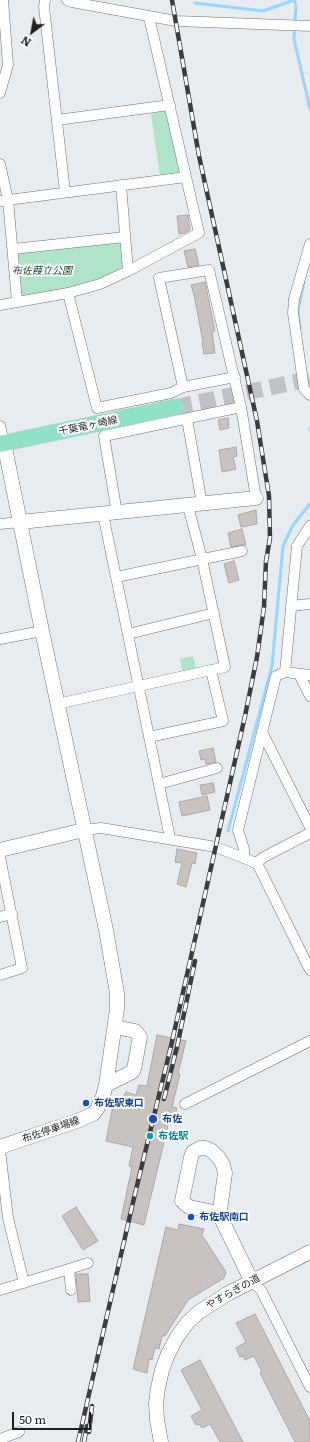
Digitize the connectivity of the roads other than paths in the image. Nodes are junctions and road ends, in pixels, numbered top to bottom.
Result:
1 (3, 0) edge
2 (45, 0) edge
3 (67, 0) edge
4 (149, 17) junction
5 (306, 26) edge
6 (0, 93) edge
7 (170, 106) junction
8 (57, 120) junction
9 (0, 164) edge
10 (186, 177) junction
11 (121, 185) junction
12 (65, 192) junction
13 (4, 200) edge
14 (125, 237) junction
15 (310, 244) edge
16 (13, 249) junction
17 (128, 271) junction
18 (68, 293) junction
19 (17, 301) junction
20 (0, 305) edge
21 (305, 368) edge
22 (235, 378) junction
23 (183, 387) junction
24 (310, 395) edge
25 (241, 407) junction
26 (181, 413) junction
27 (0, 426) edge
28 (2, 443) edge
29 (256, 498) joint
30 (202, 504) junction
31 (188, 506) junction
32 (110, 513) junction
33 (20, 522) junction
34 (0, 524) edge
35 (310, 526) edge
36 (242, 551) dead end
37 (202, 559) junction
38 (116, 577) junction
39 (310, 604) edge
40 (291, 606) junction
41 (214, 613) junction
42 (42, 630) junction
43 (128, 634) junction
44 (0, 639) edge
45 (211, 670) junction
46 (285, 672) junction
47 (299, 674) junction
48 (310, 675) edge
49 (139, 686) junction
50 (310, 696) edge
51 (57, 704) junction
52 (262, 732) junction
53 (149, 738) junction
54 (217, 768) dead end
55 (159, 784) junction
56 (310, 827) edge
57 (84, 830) junction
58 (310, 833) edge
59 (170, 838) junction
60 (0, 850) edge
61 (0, 857) edge
62 (244, 857) junction
63 (256, 864) junction
64 (12, 914) junction
65 (0, 917) edge
66 (310, 970) edge
67 (0, 975) edge
68 (115, 1027) junction
69 (310, 1041) edge
70 (106, 1085) junction
71 (185, 1104) dead end
72 (0, 1148) edge
73 (221, 1218) junction
74 (310, 1252) edge
75 (88, 1262) dead end
76 (69, 1269) junction
77 (252, 1282) junction
78 (24, 1283) junction
79 (0, 1290) edge
80 (71, 1290) dead end
81 (310, 1386) edge
82 (19, 1432) dead end
83 (0, 1438) edge
84 (161, 1442) edge

1 - 6 street
2 - 8 street
3 - 4 street
4 - 5 street
4 - 7 street
7 - 8 street
7 - 10 street
8 - 12 street
9 - 13 street
10 - 11 street
10 - 17 street
11 - 12 street
11 - 14 street
12 - 13 street
13 - 16 street
14 - 16 street
14 - 17 street
15 - 21 street
16 - 19 street
17 - 18 street
18 - 19 street
18 - 23 street
19 - 20 street
21 - 24 street
22 - 23 street
22 - 23 street
22 - 25 street
25 - 26 street
25 - 29 street
26 - 28 main road, 千葉竜ヶ崎線
26 - 30 street
26 - 32 street
27 - 28 street
28 - 33 street, 布佐停車場線
29 - 30 street
30 - 31 street
31 - 32 street
31 - 37 street
32 - 33 street
32 - 38 street
33 - 34 street
33 - 42 street, 布佐停車場線
35 - 40 street
36 - 37 street
37 - 38 street
37 - 41 street
38 - 43 street
39 - 40 street
40 - 46 street
41 - 43 street
41 - 45 street
42 - 44 street
42 - 51 street, 布佐停車場線
43 - 49 street
45 - 49 street
45 - 53 street
46 - 47 street
46 - 52 street
47 - 48 street
47 - 50 street
49 - 51 street
49 - 53 street
51 - 57 street, 布佐停車場線
52 - 56 street
52 - 62 street
53 - 55 street
54 - 55 street
55 - 59 street
57 - 59 street
57 - 60 street
57 - 68 street, 布佐停車場線
58 - 63 street
59 - 62 street
61 - 64 street
62 - 63 street
63 - 66 street
64 - 65 street
64 - 67 street
68 - 70 street, 布佐停車場線
68 - 70 street
69 - 71 street
70 - 72 street, 布佐停車場線
72 - 78 street
73 - 73 street
73 - 77 street
74 - 77 street, やすらぎの道
75 - 76 street
76 - 78 street
76 - 80 street
77 - 81 street
77 - 84 street, やすらぎの道
78 - 79 street
82 - 83 street

